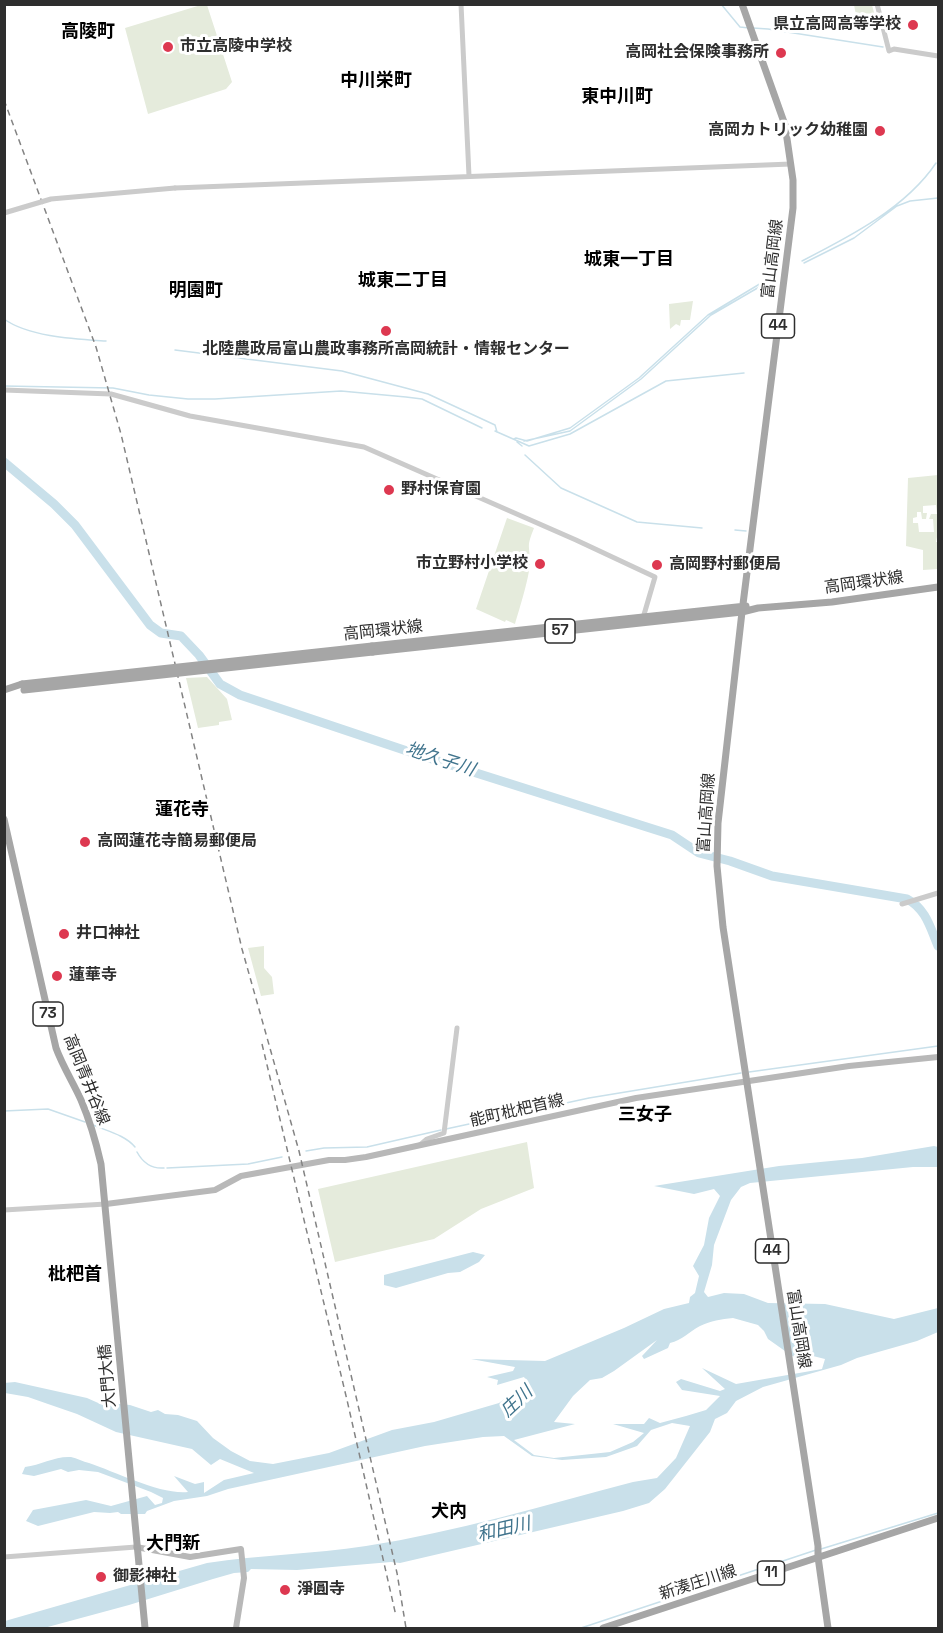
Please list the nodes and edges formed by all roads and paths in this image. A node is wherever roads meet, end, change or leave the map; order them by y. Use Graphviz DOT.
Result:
graph roads {
  1 [pos="461,4"];
  2 [pos="742,4"];
  3 [pos="877,4"];
  4 [pos="939,56"];
  5 [pos="791,164"];
  6 [pos="470,176"];
  7 [pos="4,213"];
  8 [pos="4,390"];
  9 [pos="939,586"];
  10 [pos="742,608"];
  11 [pos="643,619"];
  12 [pos="8,689"];
  13 [pos="4,819"];
  14 [pos="939,893"];
  15 [pos="902,904"];
  16 [pos="457,1028"];
  17 [pos="939,1057"];
  18 [pos="746,1075"];
  19 [pos="419,1147"];
  20 [pos="106,1208"];
  21 [pos="4,1210"];
  22 [pos="939,1518"];
  23 [pos="136,1546"];
  24 [pos="4,1557"];
  25 [pos="818,1557"];
  26 [pos="145,1629"];
  27 [pos="236,1629"];
  28 [pos="603,1629"];
  29 [pos="828,1629"];
  1 -- 6 [label="street"];
  2 -- 5 [label="main road, 富山高岡線 / 44"];
  3 -- 4 [label="street"];
  5 -- 6 [label="street"];
  5 -- 10 [label="main road, 富山高岡線 / 44"];
  6 -- 7 [label="street, bridge"];
  8 -- 11 [label="street"];
  9 -- 10 [label="main road, 高岡環状線 / 57"];
  10 -- 11 [label="main road, 高岡環状線 / 57"];
  10 -- 18 [label="main road, 富山高岡線 / 44"];
  11 -- 12 [label="main road, 高岡環状線 / 57, bridge"];
  13 -- 20 [label="main road, 高岡青井谷線 / 73"];
  14 -- 15 [label="street"];
  16 -- 19 [label="street"];
  17 -- 18 [label="main road, 能町枇杷首線"];
  18 -- 19 [label="main road, 能町枇杷首線"];
  18 -- 25 [label="main road, 富山高岡線 / 44"];
  19 -- 20 [label="main road, 能町枇杷首線"];
  20 -- 21 [label="street"];
  20 -- 23 [label="main road, 大門大橋 / 73"];
  22 -- 25 [label="main road, 新湊庄川線 / 11"];
  23 -- 24 [label="street"];
  23 -- 26 [label="main road, 73"];
  23 -- 27 [label="main road"];
  25 -- 28 [label="main road, 新湊庄川線 / 11"];
  25 -- 29 [label="main road, 富山高岡線 / 44"];
}
